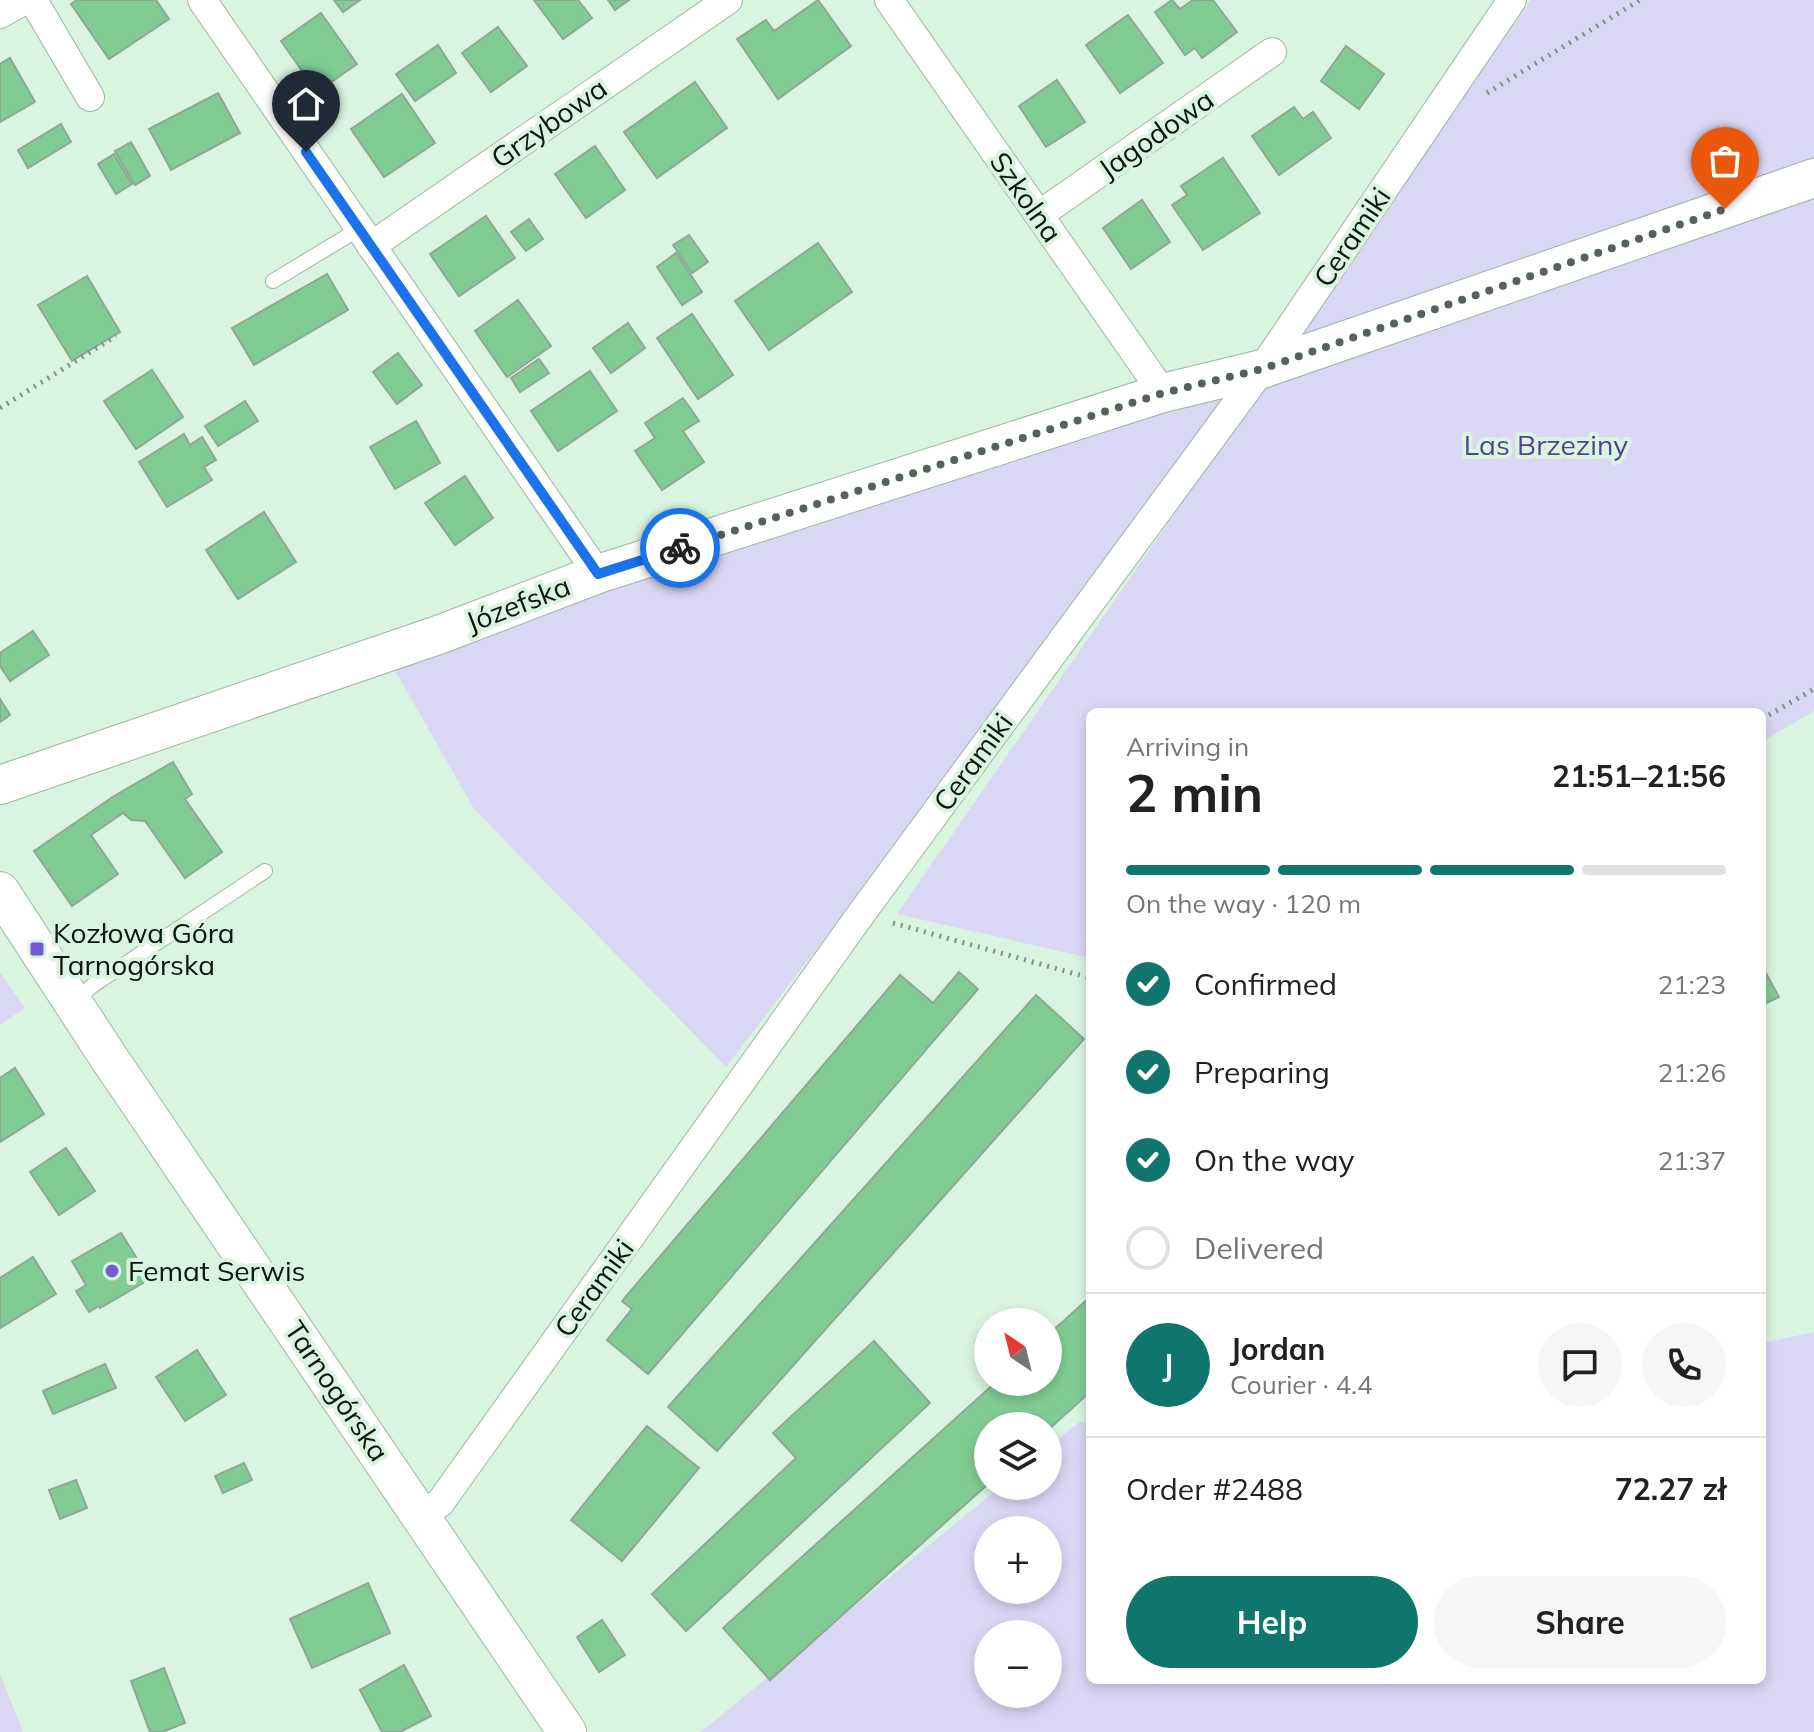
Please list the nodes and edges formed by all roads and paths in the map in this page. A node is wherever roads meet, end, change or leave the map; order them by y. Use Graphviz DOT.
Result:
graph roads {
  1 [pos="25,0"];
  2 [pos="33,0"];
  3 [pos="202,0"];
  4 [pos="728,0"];
  5 [pos="889,0"];
  6 [pos="1512,0"];
  7 [pos="1640,0"];
  8 [pos="0,14"];
  9 [pos="1272,52"];
  10 [pos="1486,94"];
  11 [pos="90,97"];
  12 [pos="1814,178"];
  13 [pos="1039,215"];
  14 [pos="365,238"];
  15 [pos="273,281"];
  16 [pos="116,336"];
  17 [pos="1262,369"];
  18 [pos="1163,393"];
  19 [pos="0,408"];
  20 [pos="598,574"];
  21 [pos="1814,689"];
  22 [pos="1766,717"];
  23 [pos="0,785"];
  24 [pos="265,871"];
  25 [pos="0,891"];
  26 [pos="861,914"];
  27 [pos="1086,977"];
  28 [pos="73,1003"];
  29 [pos="422,1514"];
  30 [pos="567,1732"];
  1 -- 8 [label="street"];
  2 -- 11 [label="street"];
  3 -- 14 [label="street"];
  4 -- 14 [label="street, Grzybowa"];
  5 -- 13 [label="street, Szkolna"];
  6 -- 17 [label="street, Ceramiki"];
  7 -- 10 [label="path"];
  9 -- 13 [label="street, Jagodowa"];
  12 -- 17 [label="street, Józefska"];
  13 -- 18 [label="street, Szkolna"];
  14 -- 15 [label="lane"];
  14 -- 20 [label="street"];
  16 -- 19 [label="path"];
  17 -- 18 [label="street, Józefska"];
  17 -- 26 [label="street, Ceramiki"];
  18 -- 20 [label="street, Józefska"];
  20 -- 23 [label="street, Józefska"];
  21 -- 22 [label="path"];
  24 -- 28 [label="lane"];
  25 -- 28 [label="street, Tarnogórska"];
  26 -- 27 [label="path"];
  26 -- 29 [label="street, Ceramiki"];
  28 -- 29 [label="street, Tarnogórska"];
  29 -- 30 [label="street, Tarnogórska"];
}
